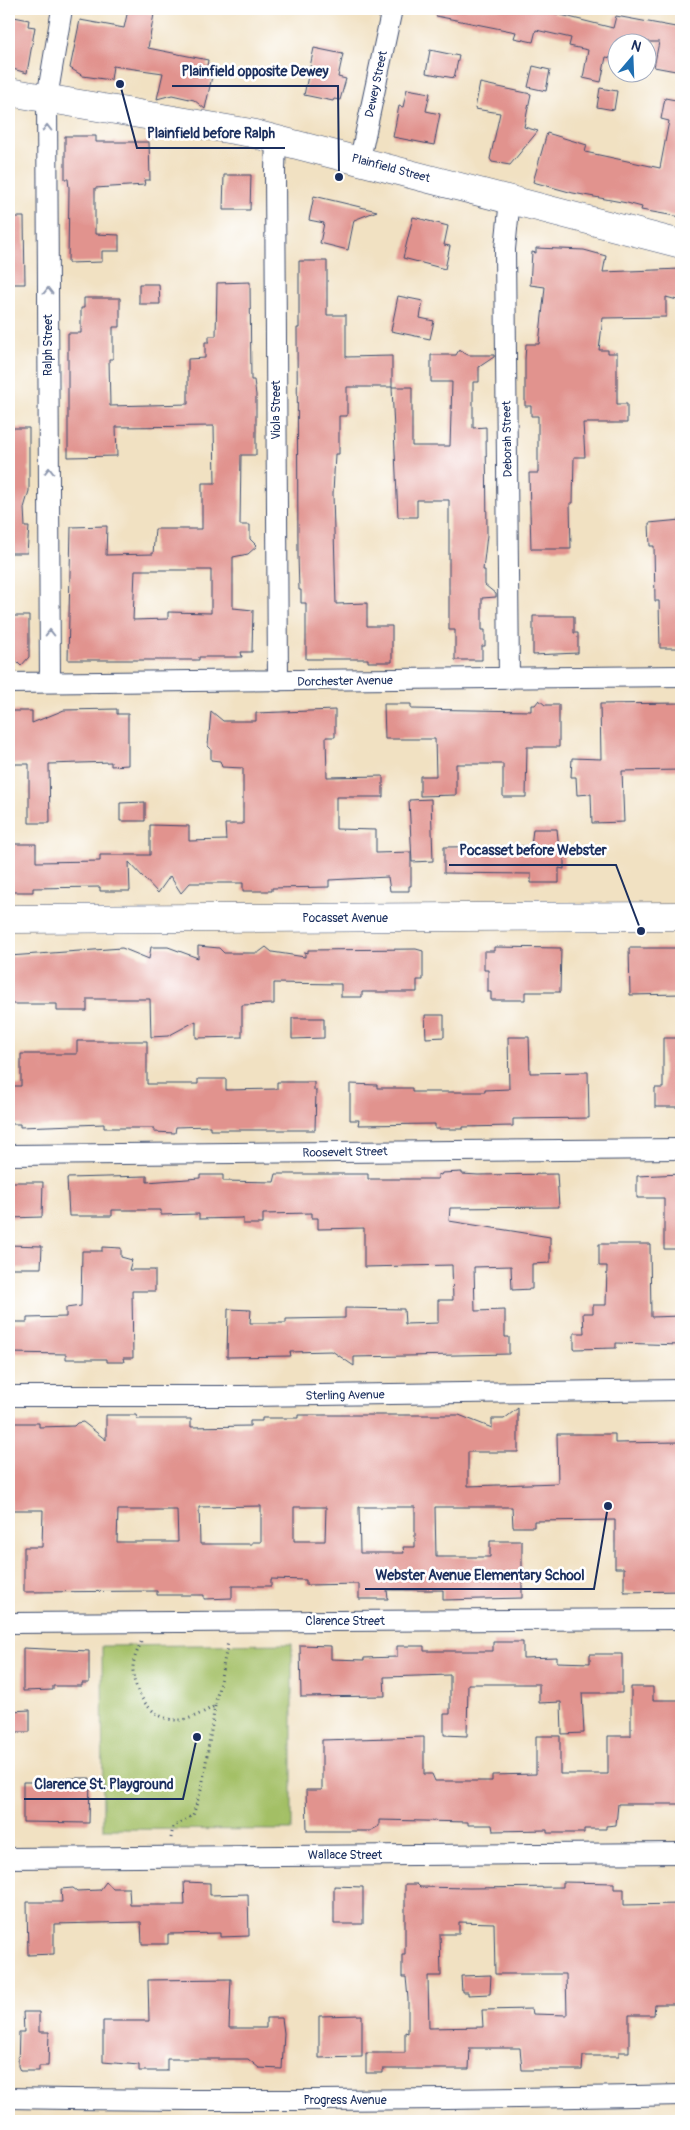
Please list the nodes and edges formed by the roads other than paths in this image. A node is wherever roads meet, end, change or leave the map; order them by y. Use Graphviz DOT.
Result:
graph roads {
  1 [pos="62,9"];
  2 [pos="392,9"];
  3 [pos="9,92"];
  4 [pos="47,98"];
  5 [pos="276,138"];
  6 [pos="360,159"];
  7 [pos="510,199"];
  8 [pos="681,244"];
  9 [pos="681,676"];
  10 [pos="510,679"];
  11 [pos="278,681"];
  12 [pos="9,682"];
  13 [pos="50,682"];
  14 [pos="681,916"];
  15 [pos="9,919"];
  16 [pos="681,1149"];
  17 [pos="9,1155"];
  18 [pos="681,1390"];
  19 [pos="9,1396"];
  20 [pos="681,1619"];
  21 [pos="9,1623"];
  22 [pos="681,1854"];
  23 [pos="9,1858"];
  24 [pos="681,2095"];
  25 [pos="9,2098"];
  1 -- 4 [label="street, Ralph Street"];
  2 -- 6 [label="street, Dewey Street"];
  3 -- 4 [label="main road, Plainfield Street"];
  4 -- 5 [label="main road, Plainfield Street"];
  13 -- 4 [label="street, Ralph Street, one-way"];
  5 -- 6 [label="main road, Plainfield Street"];
  5 -- 11 [label="street, Viola Street"];
  6 -- 7 [label="main road, Plainfield Street"];
  7 -- 8 [label="main road, Plainfield Street"];
  7 -- 10 [label="street, Deborah Street"];
  9 -- 10 [label="street, Dorchester Avenue"];
  10 -- 11 [label="street, Dorchester Avenue"];
  11 -- 13 [label="street, Dorchester Avenue"];
  12 -- 13 [label="street, Dorchester Avenue"];
  14 -- 15 [label="main road, Pocasset Avenue"];
  16 -- 17 [label="street, Roosevelt Street"];
  18 -- 19 [label="street, Sterling Avenue"];
  20 -- 21 [label="street, Clarence Street"];
  22 -- 23 [label="street, Wallace Street"];
  24 -- 25 [label="street, Progress Avenue"];
}
